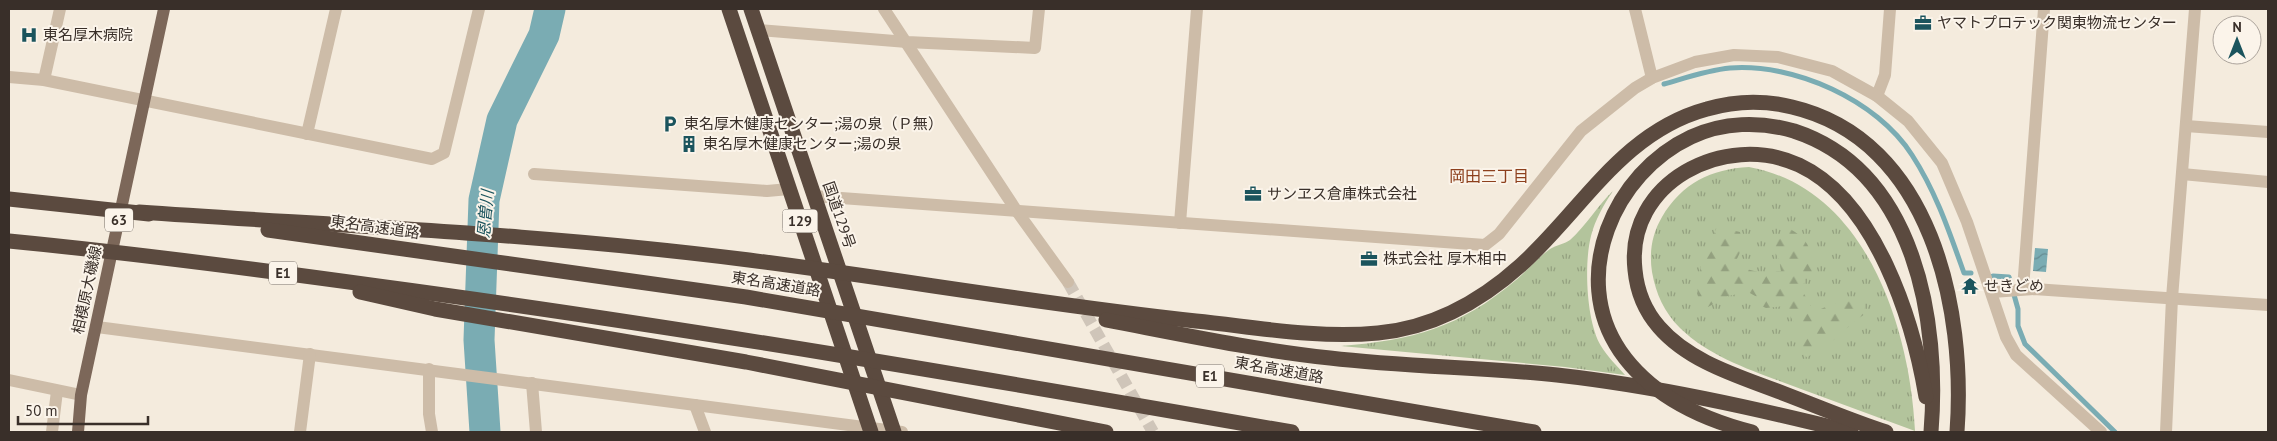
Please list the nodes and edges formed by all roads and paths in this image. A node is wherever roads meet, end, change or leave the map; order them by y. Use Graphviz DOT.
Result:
graph roads {
  1 [pos="60,9"];
  2 [pos="164,9"];
  3 [pos="336,9"];
  4 [pos="479,9"];
  5 [pos="729,9"];
  6 [pos="751,9"];
  7 [pos="884,9"];
  8 [pos="1039,9"];
  9 [pos="1197,9"];
  10 [pos="1635,9"];
  11 [pos="1890,9"];
  12 [pos="2044,9"];
  13 [pos="2195,9"];
  14 [pos="758,30"];
  15 [pos="907,42"];
  16 [pos="9,77"];
  17 [pos="1652,78"];
  18 [pos="44,80"];
  19 [pos="1877,96"];
  20 [pos="143,102"];
  21 [pos="2186,126"];
  22 [pos="2268,132"];
  23 [pos="307,134"];
  24 [pos="534,174"];
  25 [pos="2182,174"];
  26 [pos="2268,182"];
  27 [pos="789,189"];
  28 [pos="814,196"];
  29 [pos="9,200"];
  30 [pos="1016,210"];
  31 [pos="139,212"];
  32 [pos="1180,223"];
  33 [pos="9,241"];
  34 [pos="256,269"];
  35 [pos="875,279"];
  36 [pos="1068,282"];
  37 [pos="2020,289"];
  38 [pos="1998,291"];
  39 [pos="2172,298"];
  40 [pos="2268,305"];
  41 [pos="97,327"];
  42 [pos="310,354"];
  43 [pos="429,369"];
  44 [pos="9,380"];
  45 [pos="532,383"];
  46 [pos="57,391"];
  47 [pos="81,394"];
  48 [pos="695,405"];
  49 [pos="870,430"];
  50 [pos="52,432"];
  51 [pos="78,432"];
  52 [pos="300,432"];
  53 [pos="432,432"];
  54 [pos="536,432"];
  55 [pos="705,432"];
  56 [pos="896,432"];
  57 [pos="1106,432"];
  58 [pos="1292,432"];
  59 [pos="1534,432"];
  60 [pos="1752,432"];
  61 [pos="1851,432"];
  62 [pos="1886,432"];
  63 [pos="1931,432"];
  64 [pos="1957,432"];
  65 [pos="2101,432"];
  66 [pos="2166,432"];
  1 -- 18 [label="street"];
  2 -- 20 [label="main road, 相模原大磯線 / 63"];
  3 -- 23 [label="street"];
  4 -- 23 [label="street"];
  5 -- 27 [label="highway, 129"];
  6 -- 14 [label="highway, 国道129号 / 129"];
  7 -- 15 [label="street"];
  8 -- 15 [label="street"];
  9 -- 32 [label="street"];
  10 -- 17 [label="street"];
  11 -- 19 [label="street"];
  12 -- 37 [label="street"];
  13 -- 21 [label="street"];
  14 -- 15 [label="street"];
  14 -- 28 [label="highway, 国道129号 / 129"];
  15 -- 30 [label="street"];
  16 -- 18 [label="street"];
  17 -- 19 [label="street"];
  17 -- 32 [label="street"];
  18 -- 20 [label="street"];
  19 -- 38 [label="street"];
  20 -- 23 [label="street"];
  20 -- 41 [label="main road, 相模原大磯線 / 63"];
  21 -- 22 [label="street"];
  21 -- 25 [label="street"];
  24 -- 27 [label="street"];
  25 -- 26 [label="street"];
  25 -- 39 [label="street"];
  27 -- 49 [label="highway, 129"];
  28 -- 30 [label="street"];
  28 -- 56 [label="highway, 国道129号 / 129"];
  29 -- 31 [label="highway, 東名高速道路 / E1"];
  30 -- 32 [label="street"];
  30 -- 36 [label="street"];
  31 -- 35 [label="highway"];
  31 -- 59 [label="highway, 東名高速道路 / E1"];
  33 -- 34 [label="highway, E1"];
  34 -- 57 [label="highway"];
  34 -- 58 [label="highway, E1"];
  35 -- 61 [label="highway"];
  35 -- 64 [label="highway"];
  37 -- 38 [label="street"];
  37 -- 39 [label="street"];
  38 -- 65 [label="street"];
  39 -- 40 [label="street"];
  39 -- 66 [label="street"];
  41 -- 42 [label="street"];
  41 -- 47 [label="main road, 相模原大磯線 / 63"];
  42 -- 43 [label="street"];
  42 -- 52 [label="street"];
  43 -- 45 [label="street"];
  43 -- 53 [label="street"];
  44 -- 46 [label="street"];
  45 -- 48 [label="street"];
  45 -- 54 [label="street"];
  46 -- 47 [label="street"];
  46 -- 50 [label="street"];
  47 -- 51 [label="main road, 相模原大磯線 / 63"];
  48 -- 49 [label="street"];
  48 -- 55 [label="street"];
  49 -- 56 [label="street"];
  60 -- 63 [label="highway"];
  62 -- 63 [label="highway"];
}
